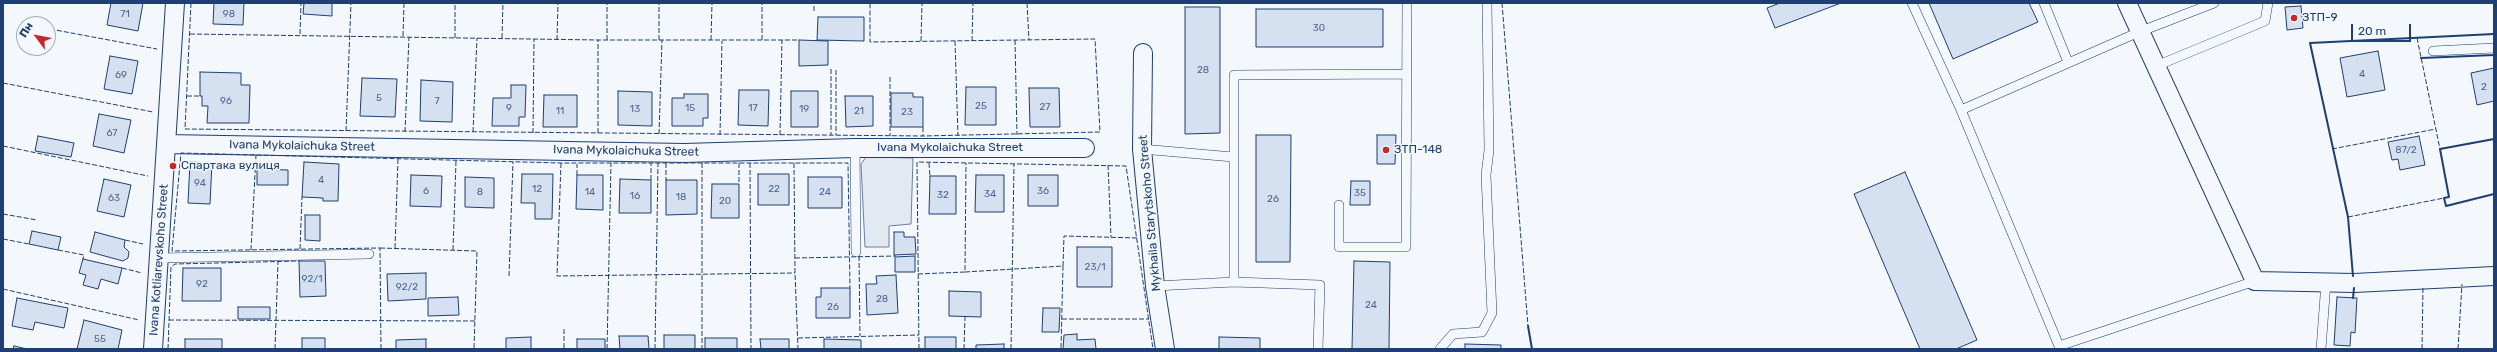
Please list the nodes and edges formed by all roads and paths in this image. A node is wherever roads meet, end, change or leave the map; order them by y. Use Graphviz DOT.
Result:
graph roads {
  1 [pos="175,3"];
  2 [pos="1407,3"];
  3 [pos="1487,3"];
  4 [pos="1912,3"];
  5 [pos="2044,3"];
  6 [pos="2127,3"];
  7 [pos="2214,3"];
  8 [pos="2268,3"];
  9 [pos="2139,32"];
  10 [pos="2494,48"];
  11 [pos="2433,51"];
  12 [pos="1143,53"];
  13 [pos="2068,62"];
  14 [pos="2156,66"];
  15 [pos="1407,74"];
  16 [pos="1961,110"];
  17 [pos="166,144"];
  18 [pos="855,148"];
  19 [pos="1085,148"];
  20 [pos="1142,149"];
  21 [pos="1234,157"];
  22 [pos="1339,205"];
  23 [pos="856,252"];
  24 [pos="369,254"];
  25 [pos="158,258"];
  26 [pos="2494,276"];
  27 [pos="2256,281"];
  28 [pos="1234,282"];
  29 [pos="2326,282"];
  30 [pos="1155,286"];
  31 [pos="153,349"];
  32 [pos="1165,349"];
  33 [pos="1318,349"];
  34 [pos="1440,349"];
  35 [pos="2321,349"];
  1 -- 17 [label="street, Ivana Kotliarevskoho Street"];
  2 -- 15 [label="lane"];
  3 -- 34 [label="lane"];
  4 -- 16 [label="lane"];
  5 -- 13 [label="lane"];
  6 -- 9 [label="street"];
  7 -- 9 [label="lane"];
  8 -- 14 [label="lane"];
  9 -- 13 [label="lane"];
  9 -- 14 [label="street"];
  10 -- 11 [label="lane"];
  12 -- 20 [label="street, Mykhaila Starytskoho Street"];
  13 -- 16 [label="lane"];
  14 -- 27 [label="street"];
  15 -- 21 [label="lane"];
  15 -- 22 [label="lane"];
  16 -- 27 [label="lane"];
  17 -- 18 [label="street, Ivana Mykolaichuka Street"];
  17 -- 25 [label="street, Ivana Kotliarevskoho Street"];
  18 -- 19 [label="street, Ivana Mykolaichuka Street"];
  18 -- 23 [label="lane"];
  20 -- 21 [label="lane"];
  20 -- 30 [label="street, Mykhaila Starytskoho Street"];
  21 -- 28 [label="lane"];
  24 -- 25 [label="lane"];
  25 -- 31 [label="street, Ivana Kotliarevskoho Street"];
  26 -- 29 [label="street"];
  27 -- 29 [label="street"];
  28 -- 30 [label="lane"];
  28 -- 33 [label="lane"];
  29 -- 35 [label="lane"];
  30 -- 32 [label="street, Mykhaila Starytskoho Street"];
}
